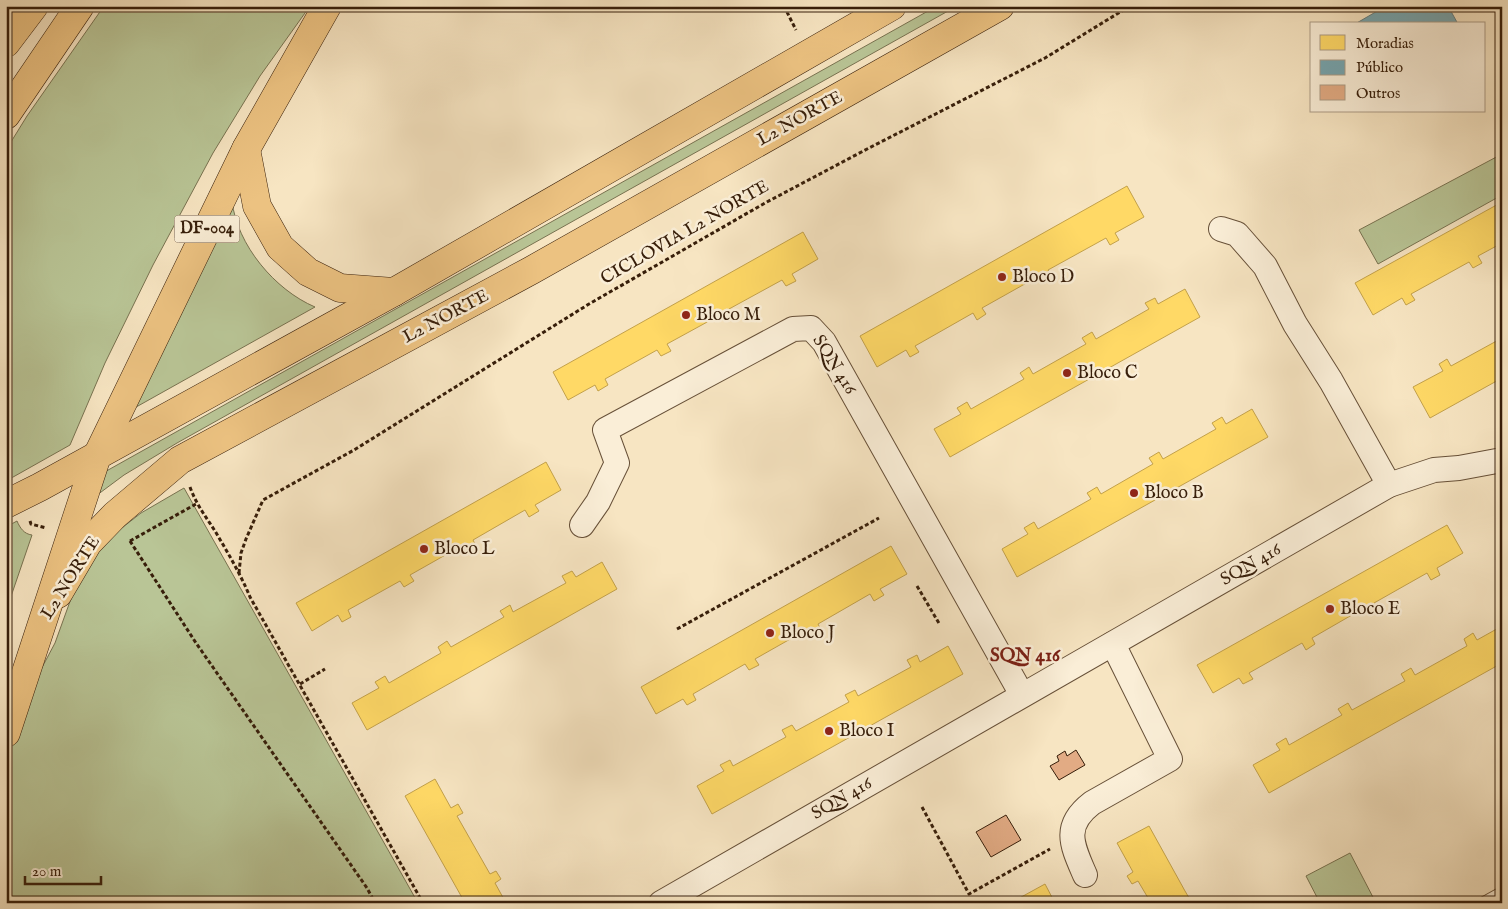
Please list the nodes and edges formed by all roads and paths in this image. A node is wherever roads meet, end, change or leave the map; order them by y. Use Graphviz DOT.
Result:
graph roads {
  1 [pos="34,6"];
  2 [pos="80,6"];
  3 [pos="327,6"];
  4 [pos="892,6"];
  5 [pos="1000,6"];
  6 [pos="1130,6"];
  7 [pos="6,43"];
  8 [pos="6,114"];
  9 [pos="246,149"];
  10 [pos="1221,229"];
  11 [pos="394,292"];
  12 [pos="97,456"];
  13 [pos="1502,460"];
  14 [pos="1460,468"];
  15 [pos="1502,474"];
  16 [pos="1389,485"];
  17 [pos="189,486"];
  18 [pos="6,504"];
  19 [pos="196,504"];
  20 [pos="879,518"];
  21 [pos="582,526"];
  22 [pos="239,573"];
  23 [pos="917,586"];
  24 [pos="43,619"];
  25 [pos="940,625"];
  26 [pos="677,630"];
  27 [pos="1113,644"];
  28 [pos="325,669"];
  29 [pos="300,684"];
  30 [pos="1022,696"];
  31 [pos="6,733"];
  32 [pos="922,807"];
  33 [pos="1053,847"];
  34 [pos="1084,875"];
  35 [pos="1502,893"];
  36 [pos="375,903"];
  37 [pos="423,903"];
  38 [pos="661,903"];
  39 [pos="1484,903"];
  1 -- 7 [label="main road"];
  2 -- 8 [label="main road"];
  3 -- 9 [label="main road, DF-004"];
  4 -- 11 [label="main road"];
  5 -- 24 [label="main road, L2 NORTE"];
  6 -- 22 [label="path, CICLOVIA L2 NORTE"];
  9 -- 11 [label="main road"];
  9 -- 12 [label="main road, DF-004"];
  10 -- 16 [label="street"];
  11 -- 12 [label="main road"];
  12 -- 18 [label="main road"];
  12 -- 24 [label="main road"];
  13 -- 14 [label="street, SQN 416"];
  14 -- 15 [label="street, SQN 416"];
  14 -- 16 [label="street, SQN 416"];
  16 -- 27 [label="street, SQN 416"];
  17 -- 19 [label="path"];
  19 -- 22 [label="path"];
  19 -- 36 [label="path"];
  20 -- 26 [label="path"];
  21 -- 30 [label="street, SQN 416"];
  22 -- 29 [label="path"];
  23 -- 25 [label="path"];
  24 -- 31 [label="main road, L2 NORTE"];
  27 -- 30 [label="street, SQN 416"];
  27 -- 34 [label="street"];
  28 -- 29 [label="path"];
  29 -- 37 [label="path"];
  30 -- 38 [label="street, SQN 416"];
  32 -- 33 [label="path"];
  35 -- 39 [label="lane"];
}
